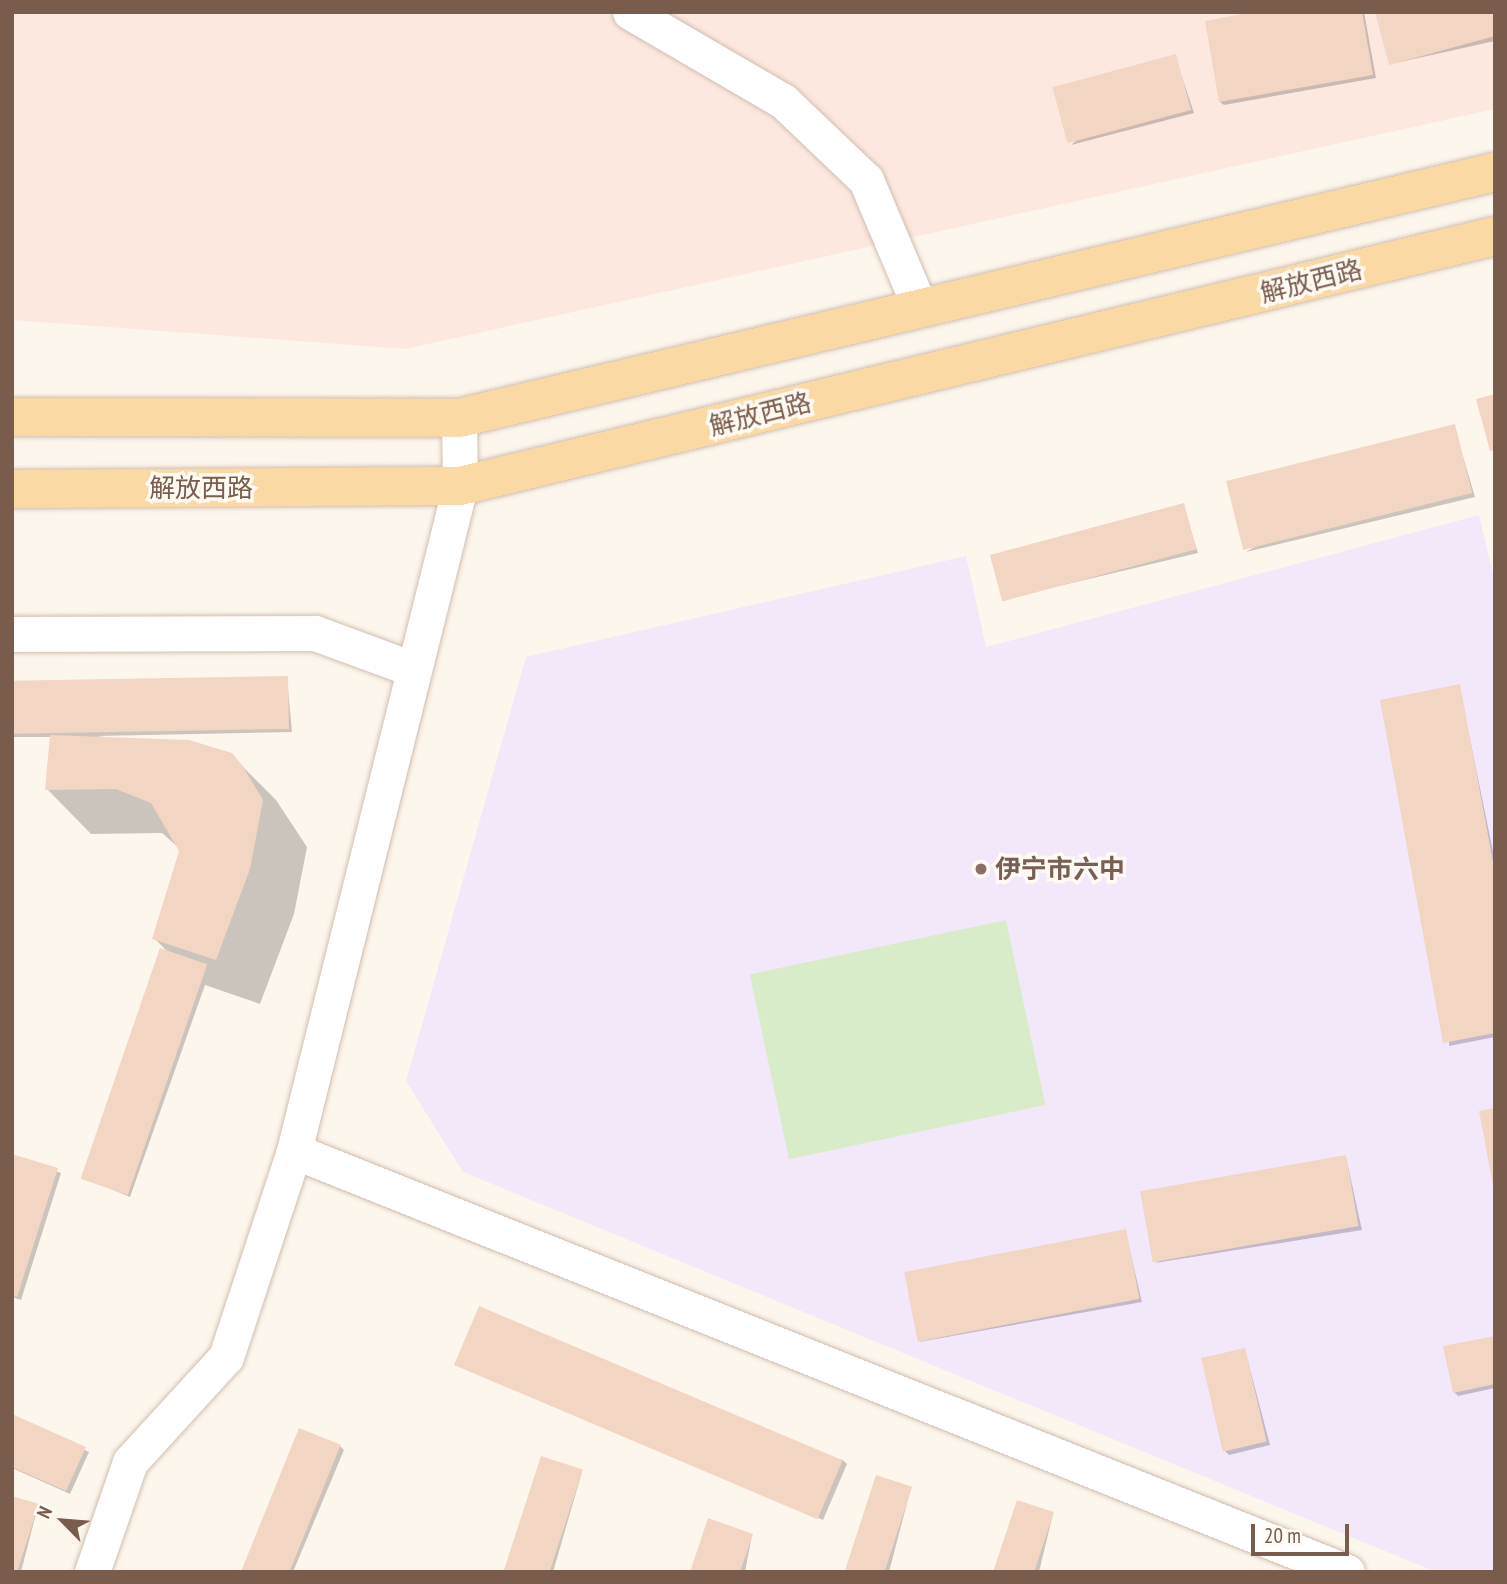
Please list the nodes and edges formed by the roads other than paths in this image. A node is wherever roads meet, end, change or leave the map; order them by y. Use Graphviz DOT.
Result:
graph roads {
  1 [pos="630,12"];
  2 [pos="1495,172"];
  3 [pos="1495,236"];
  4 [pos="920,308"];
  5 [pos="12,417"];
  6 [pos="459,418"];
  7 [pos="460,486"];
  8 [pos="12,489"];
  9 [pos="12,634"];
  10 [pos="410,668"];
  11 [pos="294,1151"];
  12 [pos="92,1572"];
  13 [pos="1347,1572"];
  1 -- 4 [label="street"];
  2 -- 4 [label="main road"];
  3 -- 7 [label="main road, 解放西路"];
  4 -- 6 [label="main road"];
  5 -- 6 [label="main road"];
  6 -- 7 [label="street"];
  7 -- 8 [label="main road, 解放西路"];
  7 -- 10 [label="street"];
  9 -- 10 [label="street"];
  10 -- 11 [label="street"];
  11 -- 12 [label="street"];
  11 -- 13 [label="street"];
}
